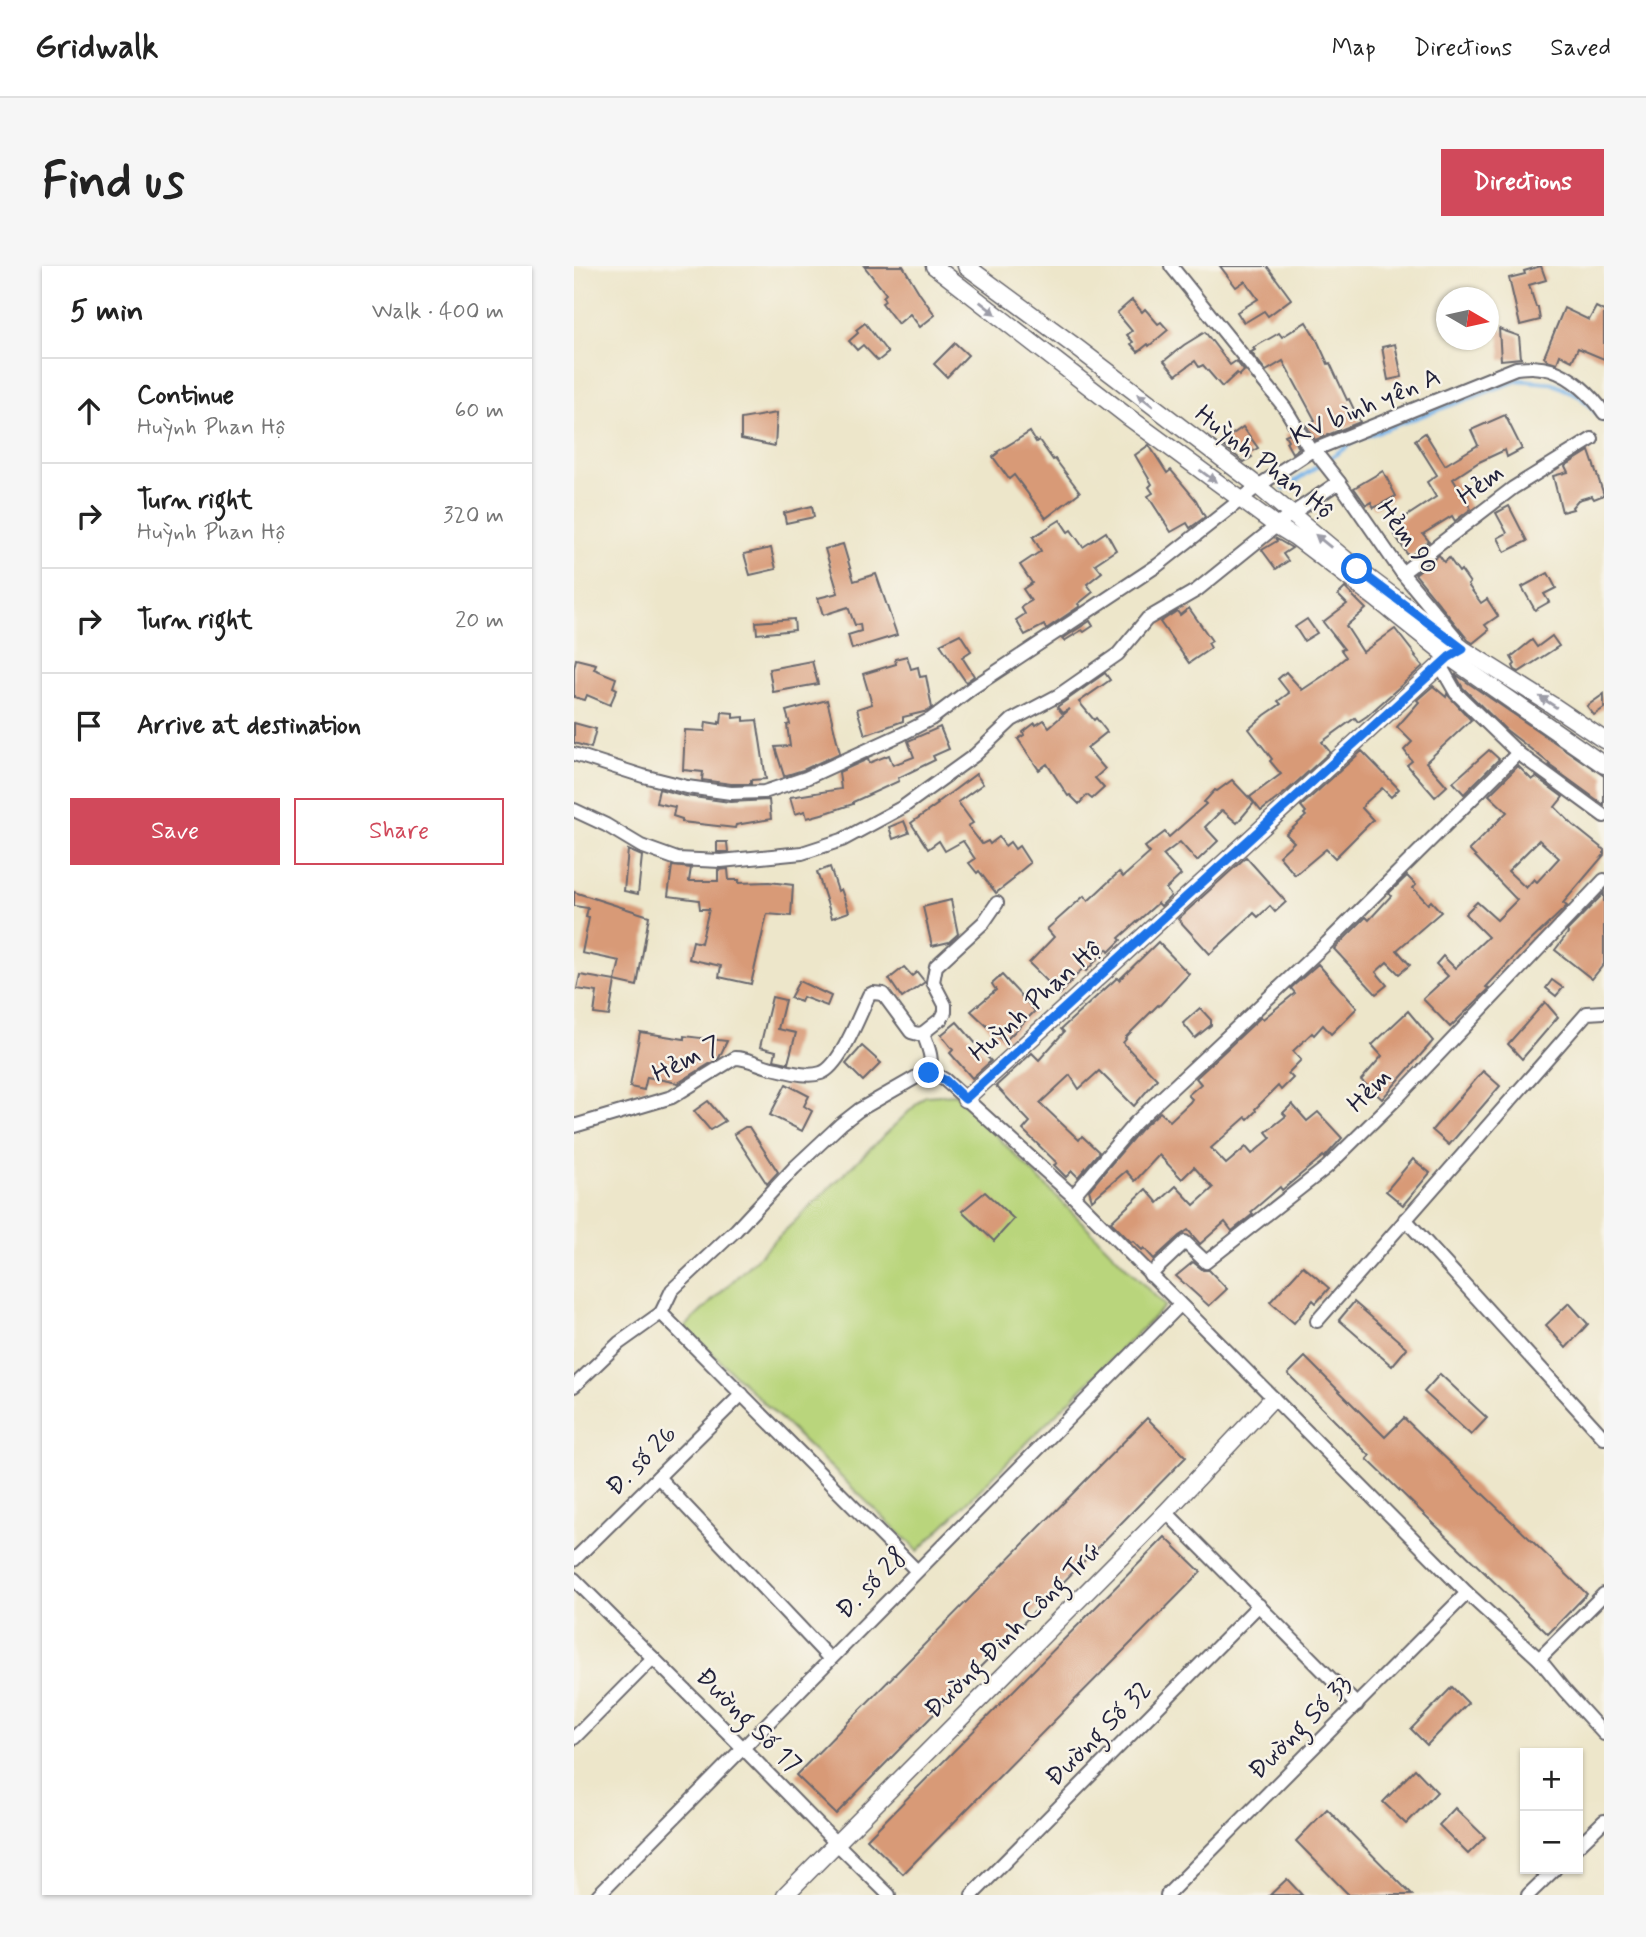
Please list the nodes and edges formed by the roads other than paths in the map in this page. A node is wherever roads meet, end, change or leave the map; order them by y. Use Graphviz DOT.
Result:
graph roads {
  1 [pos="934,266"];
  2 [pos="966,266"];
  3 [pos="1171,266"];
  4 [pos="1604,413"];
  5 [pos="1592,439"];
  6 [pos="1314,452"];
  7 [pos="1337,479"];
  8 [pos="1258,486"];
  9 [pos="1241,500"];
  10 [pos="1290,515"];
  11 [pos="1277,526"];
  12 [pos="1402,573"];
  13 [pos="1451,657"];
  14 [pos="1604,740"];
  15 [pos="1518,753"];
  16 [pos="574,754"];
  17 [pos="1604,765"];
  18 [pos="574,810"];
  19 [pos="1604,816"];
  20 [pos="1604,880"];
  21 [pos="997,903"];
  22 [pos="1604,1012"];
  23 [pos="923,1033"];
  24 [pos="929,1073"];
  25 [pos="965,1099"];
  26 [pos="574,1126"];
  27 [pos="1073,1196"];
  28 [pos="1405,1219"];
  29 [pos="1150,1275"];
  30 [pos="1180,1305"];
  31 [pos="661,1314"];
  32 [pos="1317,1321"];
  33 [pos="574,1387"];
  34 [pos="741,1394"];
  35 [pos="1272,1399"];
  36 [pos="1604,1438"];
  37 [pos="658,1477"];
  38 [pos="1166,1512"];
  39 [pos="574,1560"];
  40 [pos="917,1570"];
  41 [pos="574,1579"];
  42 [pos="1467,1593"];
  43 [pos="1604,1594"];
  44 [pos="1259,1605"];
  45 [pos="653,1658"];
  46 [pos="830,1659"];
  47 [pos="1539,1659"];
  48 [pos="1357,1705"];
  49 [pos="1604,1734"];
  50 [pos="574,1738"];
  51 [pos="743,1747"];
  52 [pos="1604,1821"];
  53 [pos="1583,1841"];
  54 [pos="836,1843"];
  55 [pos="1550,1874"];
  56 [pos="598,1895"];
  57 [pos="785,1895"];
  58 [pos="889,1895"];
  59 [pos="972,1895"];
  60 [pos="1167,1895"];
  61 [pos="1528,1895"];
  1 -- 9 [label="street, Huỳnh Phan Hộ, one-way"];
  8 -- 2 [label="street, Huỳnh Phan Hộ, one-way"];
  3 -- 6 [label="street, Hẻm 90"];
  4 -- 6 [label="street, KV bình yên A"];
  5 -- 12 [label="street, Hẻm"];
  6 -- 7 [label="street, Hẻm 90"];
  6 -- 8 [label="street, KV bình yên A"];
  7 -- 10 [label="street"];
  7 -- 12 [label="street, Hẻm 90"];
  8 -- 9 [label="street, KV bình yên A"];
  8 -- 10 [label="street, Huỳnh Phan Hộ"];
  9 -- 11 [label="street, Huỳnh Phan Hộ"];
  9 -- 16 [label="street, KV bình yên A"];
  10 -- 11 [label="street"];
  13 -- 10 [label="street, Huỳnh Phan Hộ, one-way"];
  11 -- 13 [label="street, Huỳnh Phan Hộ"];
  11 -- 18 [label="street"];
  12 -- 13 [label="street, Hẻm 90"];
  14 -- 13 [label="street, Huỳnh Phan Hộ, one-way"];
  13 -- 15 [label="street, Hẻm 90"];
  13 -- 17 [label="street, Huỳnh Phan Hộ"];
  13 -- 25 [label="street, Huỳnh Phan Hộ"];
  15 -- 19 [label="street, Hẻm 90"];
  15 -- 27 [label="street"];
  20 -- 29 [label="street, Hẻm"];
  21 -- 23 [label="street"];
  22 -- 28 [label="street"];
  23 -- 24 [label="street"];
  23 -- 26 [label="street, Hẻm 7"];
  24 -- 25 [label="street"];
  24 -- 31 [label="street"];
  25 -- 27 [label="street"];
  27 -- 29 [label="street"];
  28 -- 32 [label="street"];
  28 -- 36 [label="street"];
  29 -- 30 [label="street"];
  30 -- 35 [label="street"];
  30 -- 40 [label="street, Đ. số 28"];
  31 -- 33 [label="street"];
  31 -- 34 [label="street"];
  34 -- 37 [label="street, Đ. số 26"];
  34 -- 40 [label="street"];
  35 -- 38 [label="street, Đường Đinh Công Trứ"];
  35 -- 42 [label="street"];
  37 -- 39 [label="street, Đ. số 26"];
  37 -- 46 [label="street"];
  38 -- 44 [label="street"];
  38 -- 54 [label="street, Đường Đinh Công Trứ"];
  40 -- 46 [label="street, Đ. số 28"];
  41 -- 45 [label="street, Đường Số 17"];
  42 -- 47 [label="street"];
  42 -- 48 [label="street, Đường Số 33"];
  43 -- 47 [label="street"];
  44 -- 48 [label="street"];
  44 -- 59 [label="street, Đường Số 32"];
  45 -- 50 [label="street"];
  45 -- 51 [label="street, Đường Số 17"];
  46 -- 51 [label="street, Đ. số 28"];
  47 -- 49 [label="street"];
  48 -- 60 [label="street, Đường Số 33"];
  51 -- 54 [label="street, Đường Số 17"];
  51 -- 56 [label="street, Đ. số 28"];
  52 -- 53 [label="street"];
  54 -- 57 [label="street, Đường Đinh Công Trứ"];
  54 -- 58 [label="street, Đường Số 17"];
  55 -- 61 [label="street"];
}
